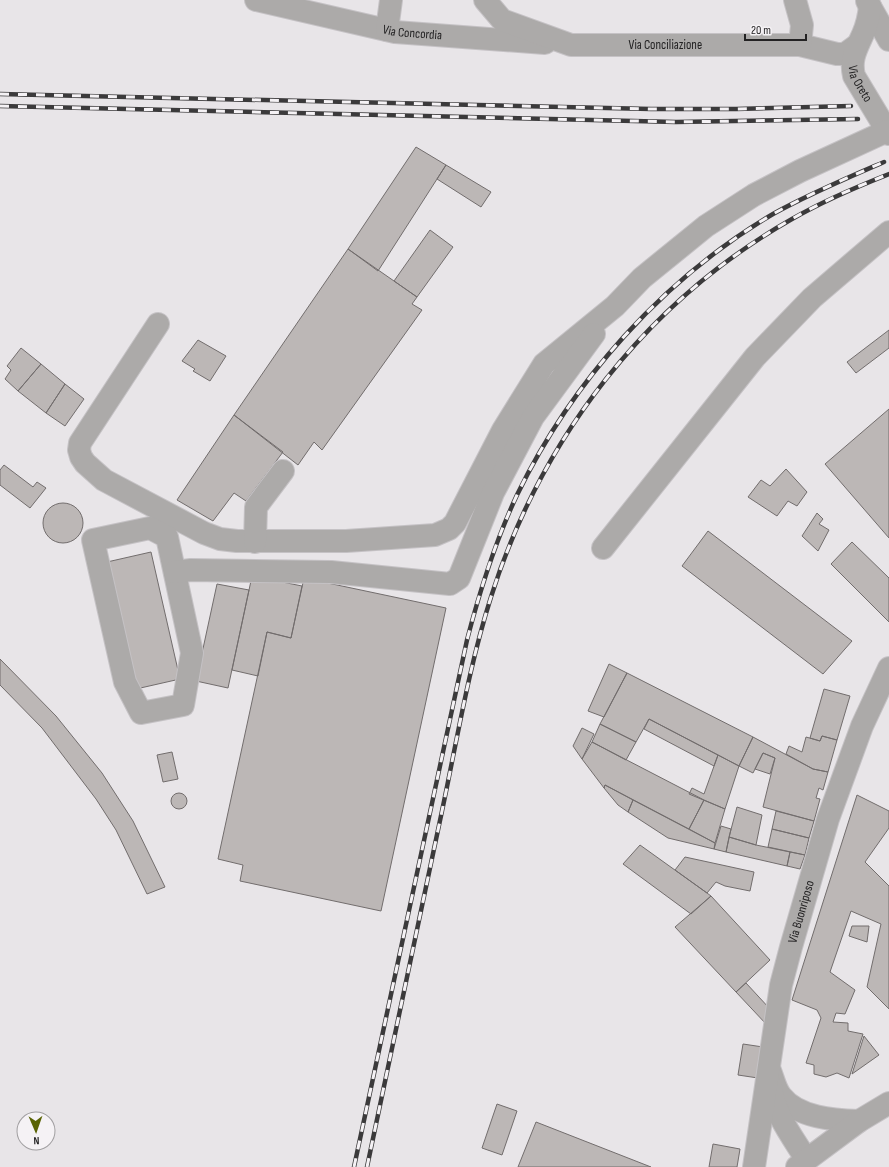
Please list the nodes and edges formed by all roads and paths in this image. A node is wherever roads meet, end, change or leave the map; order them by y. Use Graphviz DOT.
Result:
graph roads {
  1 [pos="256,0"];
  2 [pos="391,0"];
  3 [pos="485,0"];
  4 [pos="795,0"];
  5 [pos="868,3"];
  6 [pos="386,30"];
  7 [pos="889,40"];
  8 [pos="571,45"];
  9 [pos="800,45"];
  10 [pos="856,46"];
  11 [pos="888,133"];
  12 [pos="889,232"];
  13 [pos="615,306"];
  14 [pos="158,324"];
  15 [pos="283,471"];
  16 [pos="255,542"];
  17 [pos="603,548"];
  18 [pos="175,572"];
  19 [pos="889,668"];
  20 [pos="769,1067"];
  21 [pos="889,1103"];
  22 [pos="859,1121"];
  23 [pos="802,1163"];
  24 [pos="754,1167"];
  1 -- 6 [label="street, Via Concordia"];
  2 -- 6 [label="street"];
  3 -- 8 [label="street, Via Conciliazione"];
  4 -- 9 [label="street"];
  5 -- 7 [label="street, Via Oreto"];
  5 -- 10 [label="street, Via Oreto"];
  6 -- 8 [label="street, Via Concordia"];
  8 -- 9 [label="street, Via Conciliazione"];
  9 -- 10 [label="street, Via Conciliazione"];
  10 -- 11 [label="street, Via Oreto"];
  11 -- 13 [label="street"];
  12 -- 17 [label="street"];
  13 -- 16 [label="street"];
  13 -- 18 [label="street"];
  14 -- 16 [label="street"];
  15 -- 16 [label="street"];
  18 -- 18 [label="street"];
  19 -- 20 [label="street, Via Buonriposo"];
  20 -- 22 [label="street"];
  20 -- 23 [label="street"];
  20 -- 24 [label="street, Via Buonriposo"];
  21 -- 22 [label="street"];
  22 -- 23 [label="street"];
}
